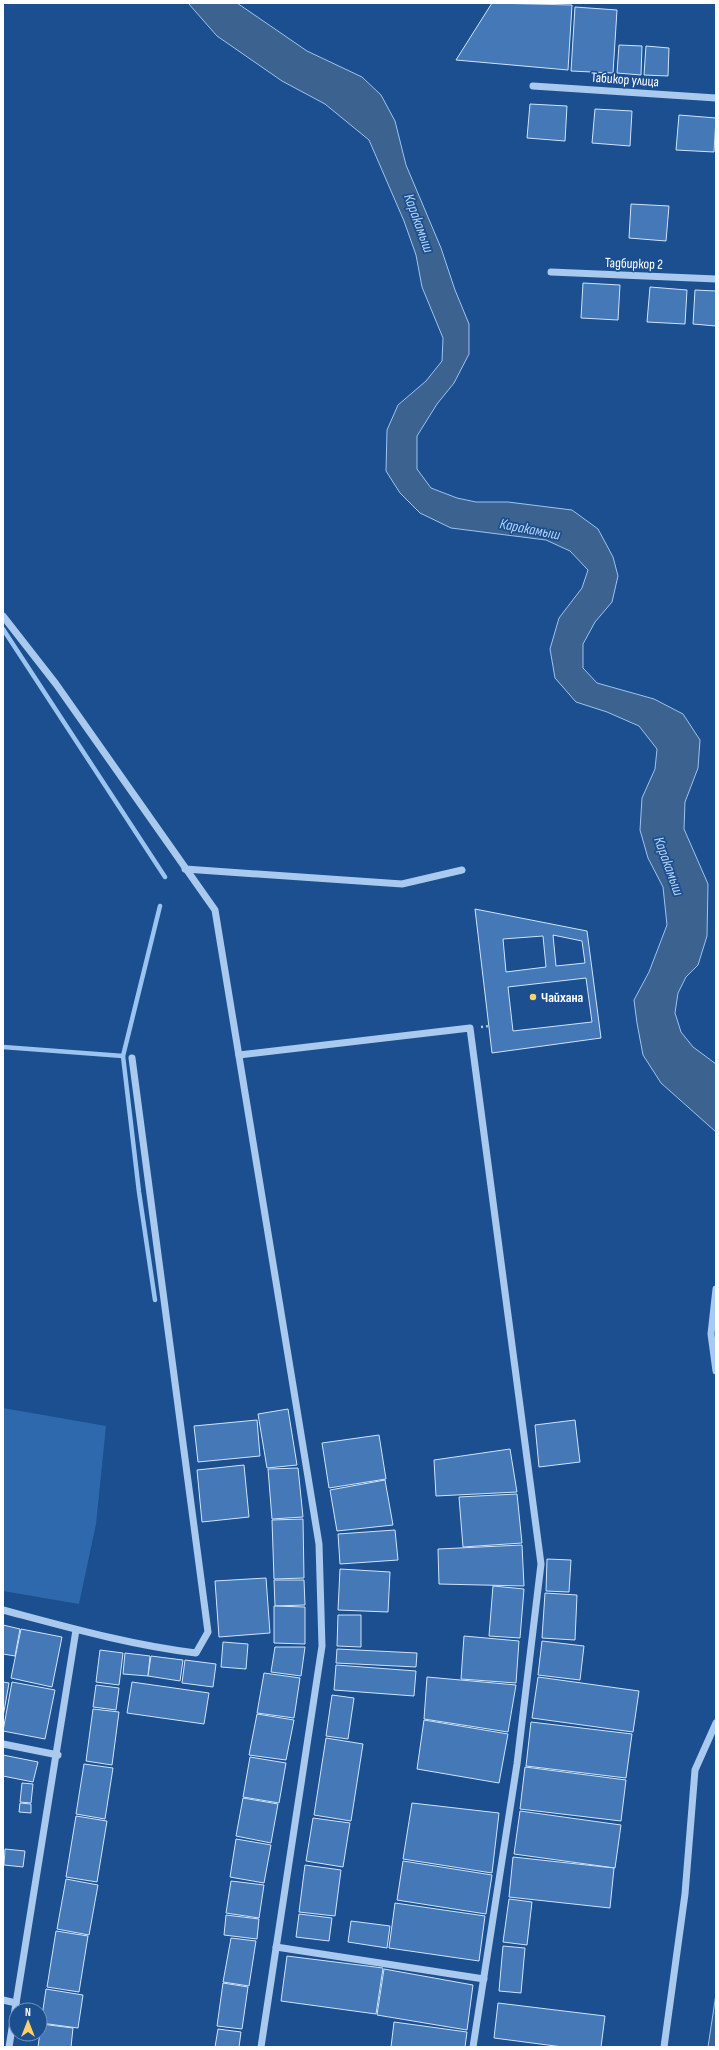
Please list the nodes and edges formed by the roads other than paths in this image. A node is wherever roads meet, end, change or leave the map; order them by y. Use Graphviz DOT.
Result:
graph roads {
  1 [pos="533,86"];
  2 [pos="716,98"];
  3 [pos="551,272"];
  4 [pos="716,279"];
  5 [pos="3,616"];
  6 [pos="185,869"];
  7 [pos="462,870"];
  8 [pos="239,1055"];
  9 [pos="132,1058"];
  10 [pos="716,1289"];
  11 [pos="716,1371"];
  12 [pos="3,1610"];
  13 [pos="76,1630"];
  14 [pos="716,1723"];
  15 [pos="3,1744"];
  16 [pos="58,1755"];
  17 [pos="276,1947"];
  18 [pos="484,1979"];
  19 [pos="3,2000"];
  20 [pos="16,2002"];
  21 [pos="261,2047"];
  22 [pos="473,2047"];
  23 [pos="664,2047"];
  1 -- 2 [label="street, Табикор улица"];
  3 -- 4 [label="street, Тадбиркор 2"];
  5 -- 6 [label="street"];
  6 -- 7 [label="street"];
  6 -- 8 [label="street"];
  8 -- 17 [label="street"];
  8 -- 18 [label="street"];
  9 -- 13 [label="street"];
  10 -- 11 [label="street"];
  12 -- 13 [label="street"];
  13 -- 16 [label="street"];
  14 -- 23 [label="street"];
  15 -- 16 [label="street"];
  16 -- 20 [label="street"];
  17 -- 18 [label="street"];
  17 -- 21 [label="street"];
  18 -- 22 [label="street"];
  19 -- 20 [label="street"];
}
